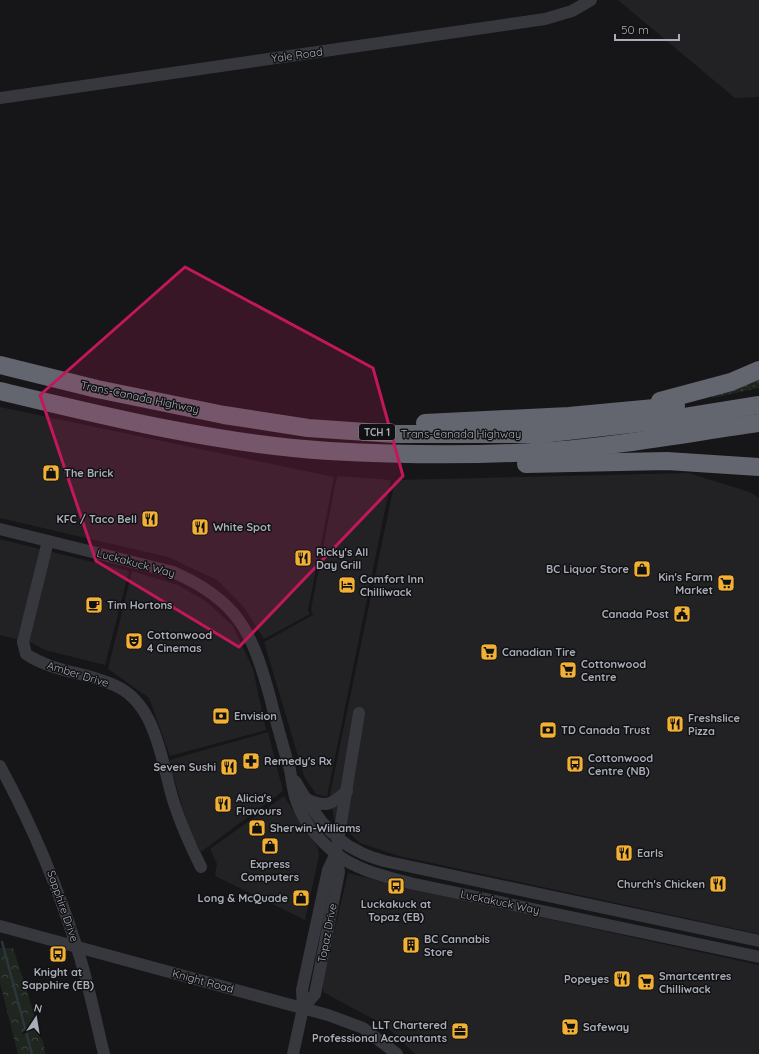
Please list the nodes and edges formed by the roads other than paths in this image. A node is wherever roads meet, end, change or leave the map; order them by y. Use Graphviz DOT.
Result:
graph roads {
  1 [pos="591,0"];
  2 [pos="0,98"];
  3 [pos="0,365"];
  4 [pos="759,370"];
  5 [pos="0,391"];
  6 [pos="759,392"];
  7 [pos="759,405"];
  8 [pos="624,411"];
  9 [pos="264,422"];
  10 [pos="759,423"];
  11 [pos="221,438"];
  12 [pos="757,466"];
  13 [pos="0,529"];
  14 [pos="48,541"];
  15 [pos="359,713"];
  16 [pos="0,766"];
  17 [pos="291,775"];
  18 [pos="347,791"];
  19 [pos="306,799"];
  20 [pos="338,838"];
  21 [pos="336,853"];
  22 [pos="201,867"];
  23 [pos="0,926"];
  24 [pos="759,942"];
  25 [pos="77,946"];
  26 [pos="759,957"];
  27 [pos="303,1008"];
  28 [pos="104,1054"];
  29 [pos="293,1054"];
  30 [pos="397,1054"];
  1 -- 2 [label="street, Yale Road"];
  3 -- 9 [label="highway, Trans-Canada Highway / TCH 1"];
  4 -- 8 [label="highway"];
  5 -- 11 [label="highway, Trans-Canada Highway / TCH 1"];
  6 -- 8 [label="highway"];
  7 -- 9 [label="highway, Trans-Canada Highway / TCH 1"];
  8 -- 9 [label="highway"];
  10 -- 11 [label="highway, Trans-Canada Highway / TCH 1"];
  11 -- 12 [label="highway"];
  13 -- 14 [label="street, Luckakuck Way"];
  14 -- 17 [label="street, Luckakuck Way"];
  14 -- 22 [label="street, Amber Drive"];
  15 -- 18 [label="street, Topaz Drive"];
  16 -- 25 [label="street, Sapphire Drive"];
  17 -- 19 [label="street, Luckakuck Way"];
  17 -- 21 [label="street, Luckakuck Way"];
  18 -- 19 [label="street"];
  18 -- 20 [label="street, Topaz Drive"];
  19 -- 20 [label="street, Luckakuck Way"];
  20 -- 21 [label="street, Topaz Drive"];
  20 -- 24 [label="street, Luckakuck Way"];
  21 -- 26 [label="street, Luckakuck Way"];
  21 -- 27 [label="street, Topaz Drive"];
  23 -- 25 [label="street, Knight Road"];
  25 -- 27 [label="street, Knight Road"];
  25 -- 28 [label="street, Sapphire Drive"];
  27 -- 29 [label="street, Topaz Drive"];
  27 -- 30 [label="street, Knight Road"];
}
